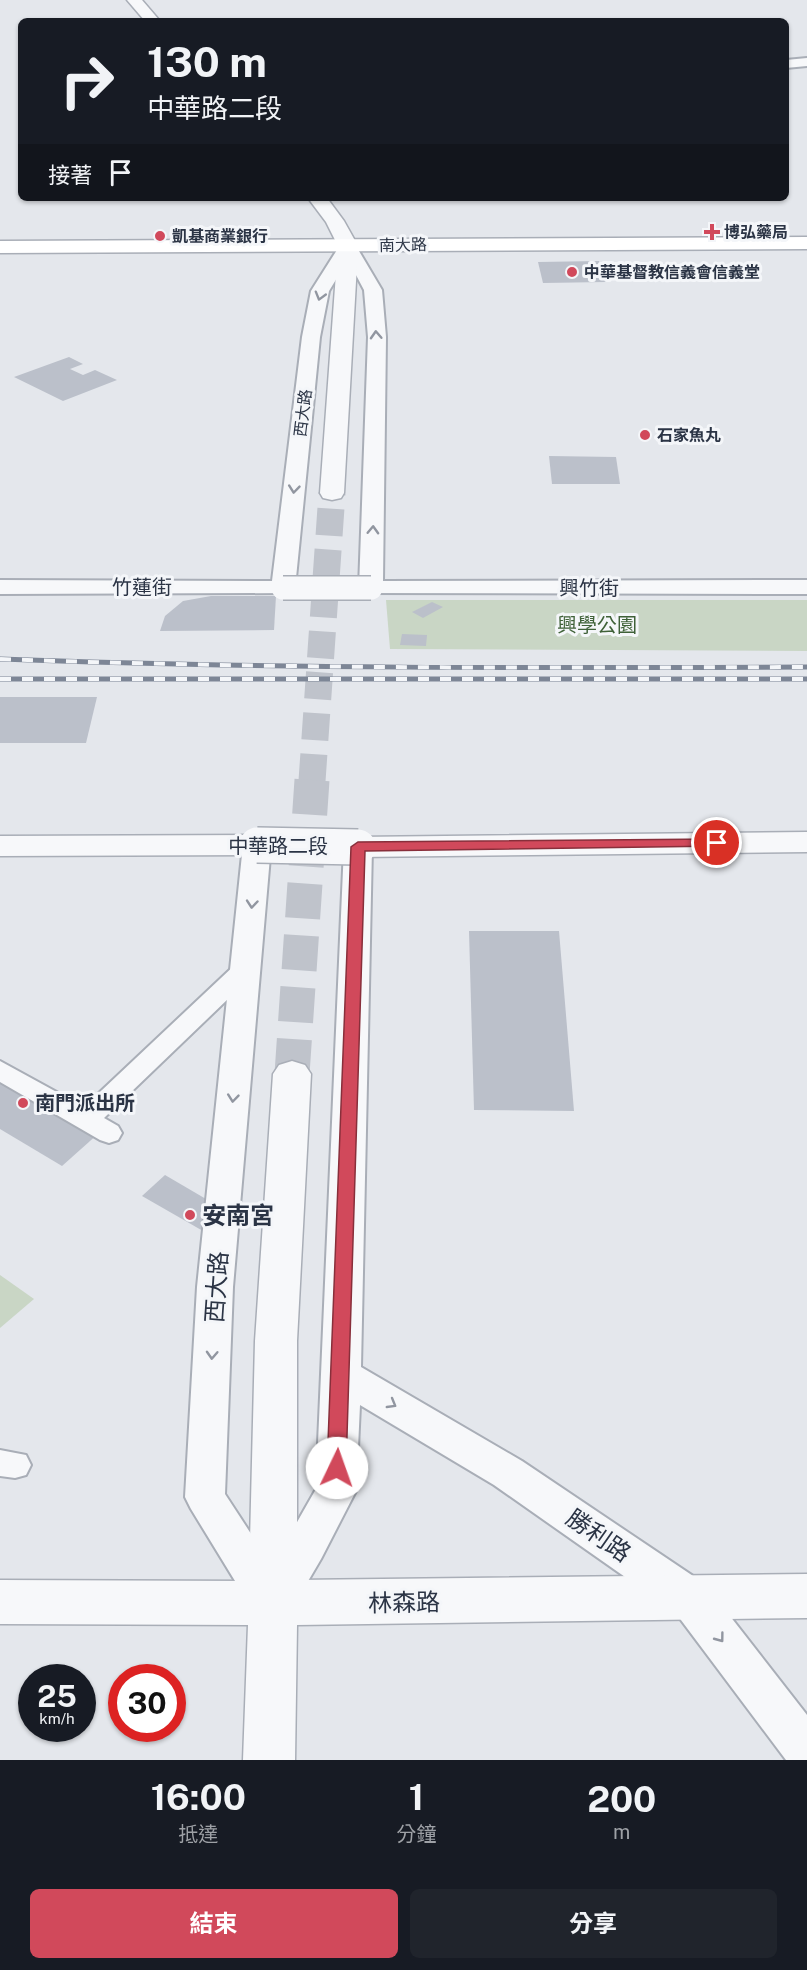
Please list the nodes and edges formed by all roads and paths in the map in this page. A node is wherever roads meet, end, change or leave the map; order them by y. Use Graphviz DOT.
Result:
graph roads {
  1 [pos="134,0"];
  2 [pos="150,18"];
  3 [pos="807,62"];
  4 [pos="789,64"];
  5 [pos="319,201"];
  6 [pos="807,243"];
  7 [pos="348,246"];
  8 [pos="0,247"];
  9 [pos="332,493"];
  10 [pos="0,586"];
  11 [pos="807,587"];
  12 [pos="283,588"];
  13 [pos="371,588"];
  14 [pos="807,842"];
  15 [pos="257,845"];
  16 [pos="0,846"];
  17 [pos="358,847"];
  18 [pos="246,968"];
  19 [pos="0,1070"];
  20 [pos="291,1074"];
  21 [pos="86,1120"];
  22 [pos="109,1133"];
  23 [pos="342,1375"];
  24 [pos="807,1596"];
  25 [pos="690,1598"];
  26 [pos="0,1602"];
  27 [pos="272,1603"];
  28 [pos="807,1751"];
  29 [pos="269,1760"];
  1 -- 2 [label="street"];
  3 -- 4 [label="street"];
  5 -- 7 [label="street"];
  6 -- 7 [label="main road, 南大路"];
  7 -- 8 [label="main road, 南大路"];
  7 -- 9 [label="street, 西大路"];
  7 -- 12 [label="street, 西大路, one-way"];
  13 -- 7 [label="street, one-way"];
  10 -- 12 [label="street, 竹蓮街"];
  11 -- 13 [label="street, 興竹街"];
  12 -- 13 [label="street, 竹蓮街, bridge"];
  14 -- 17 [label="street, 中華路二段"];
  15 -- 16 [label="street, 中華路二段"];
  15 -- 17 [label="street, 中華路二段, bridge"];
  15 -- 18 [label="street, 西大路, one-way"];
  17 -- 23 [label="street"];
  18 -- 21 [label="street"];
  18 -- 27 [label="street, 西大路, one-way"];
  19 -- 21 [label="street"];
  20 -- 27 [label="street"];
  21 -- 22 [label="street"];
  23 -- 25 [label="street, 勝利路, one-way"];
  23 -- 27 [label="street"];
  24 -- 25 [label="street, 林森路"];
  25 -- 27 [label="street, 林森路"];
  25 -- 28 [label="street, 勝利路, one-way"];
  26 -- 27 [label="street, 林森路"];
  27 -- 29 [label="street"];
}
